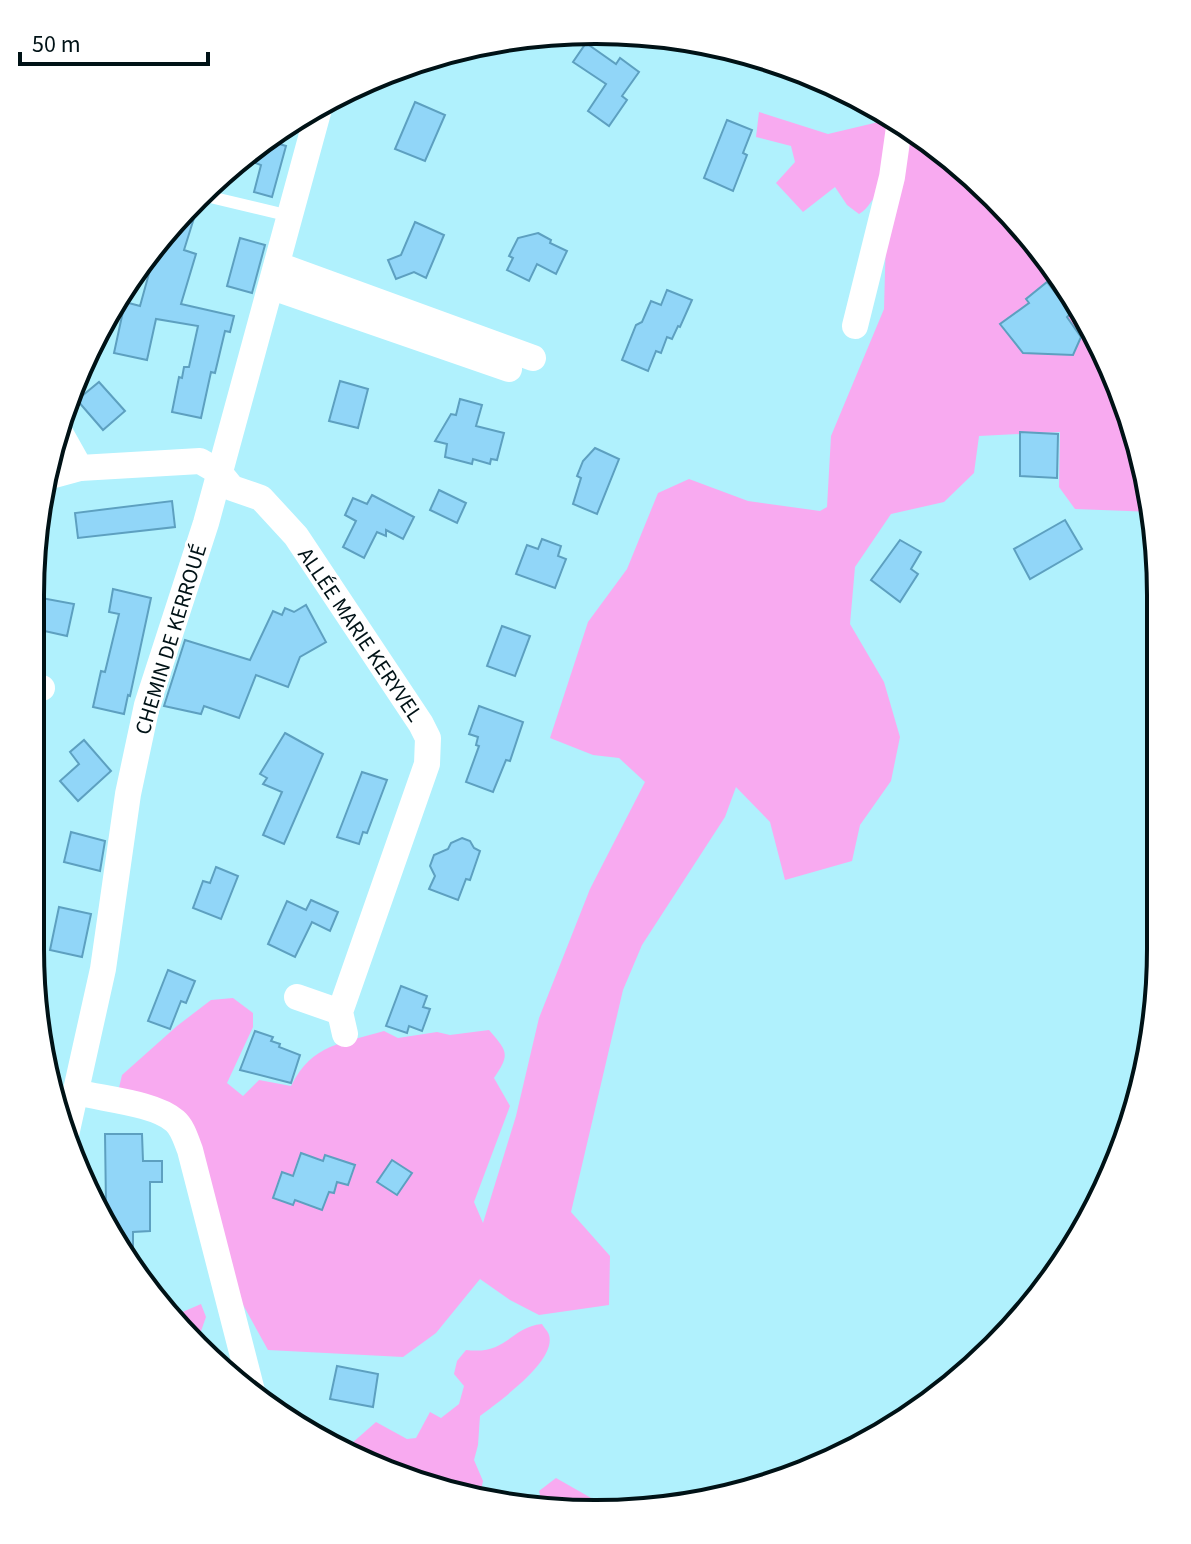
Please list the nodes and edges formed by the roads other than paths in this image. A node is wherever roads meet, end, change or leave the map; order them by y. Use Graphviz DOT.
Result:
graph roads {
  1 [pos="316,121"];
  2 [pos="898,135"];
  3 [pos="214,198"];
  4 [pos="290,216"];
  5 [pos="275,276"];
  6 [pos="855,326"];
  7 [pos="533,358"];
  8 [pos="509,369"];
  9 [pos="66,443"];
  10 [pos="80,468"];
  11 [pos="219,472"];
  12 [pos="58,474"];
  13 [pos="297,997"];
  14 [pos="76,1092"];
  15 [pos="70,1117"];
  16 [pos="248,1376"];
  1 -- 4 [label="street, CHEMIN DE KERROUÉ"];
  2 -- 6 [label="street"];
  3 -- 4 [label="lane"];
  4 -- 5 [label="street, CHEMIN DE KERROUÉ"];
  5 -- 7 [label="street"];
  5 -- 8 [label="street"];
  5 -- 11 [label="street, CHEMIN DE KERROUÉ"];
  9 -- 10 [label="street"];
  10 -- 11 [label="street, ALLÉE MARIE KERYVEL"];
  10 -- 12 [label="street, ALLÉE MARIE KERYVEL"];
  11 -- 13 [label="street, ALLÉE MARIE KERYVEL"];
  11 -- 14 [label="street, CHEMIN DE KERROUÉ"];
  14 -- 15 [label="street, CHEMIN DE KERROUÉ"];
  14 -- 16 [label="street"];
}
